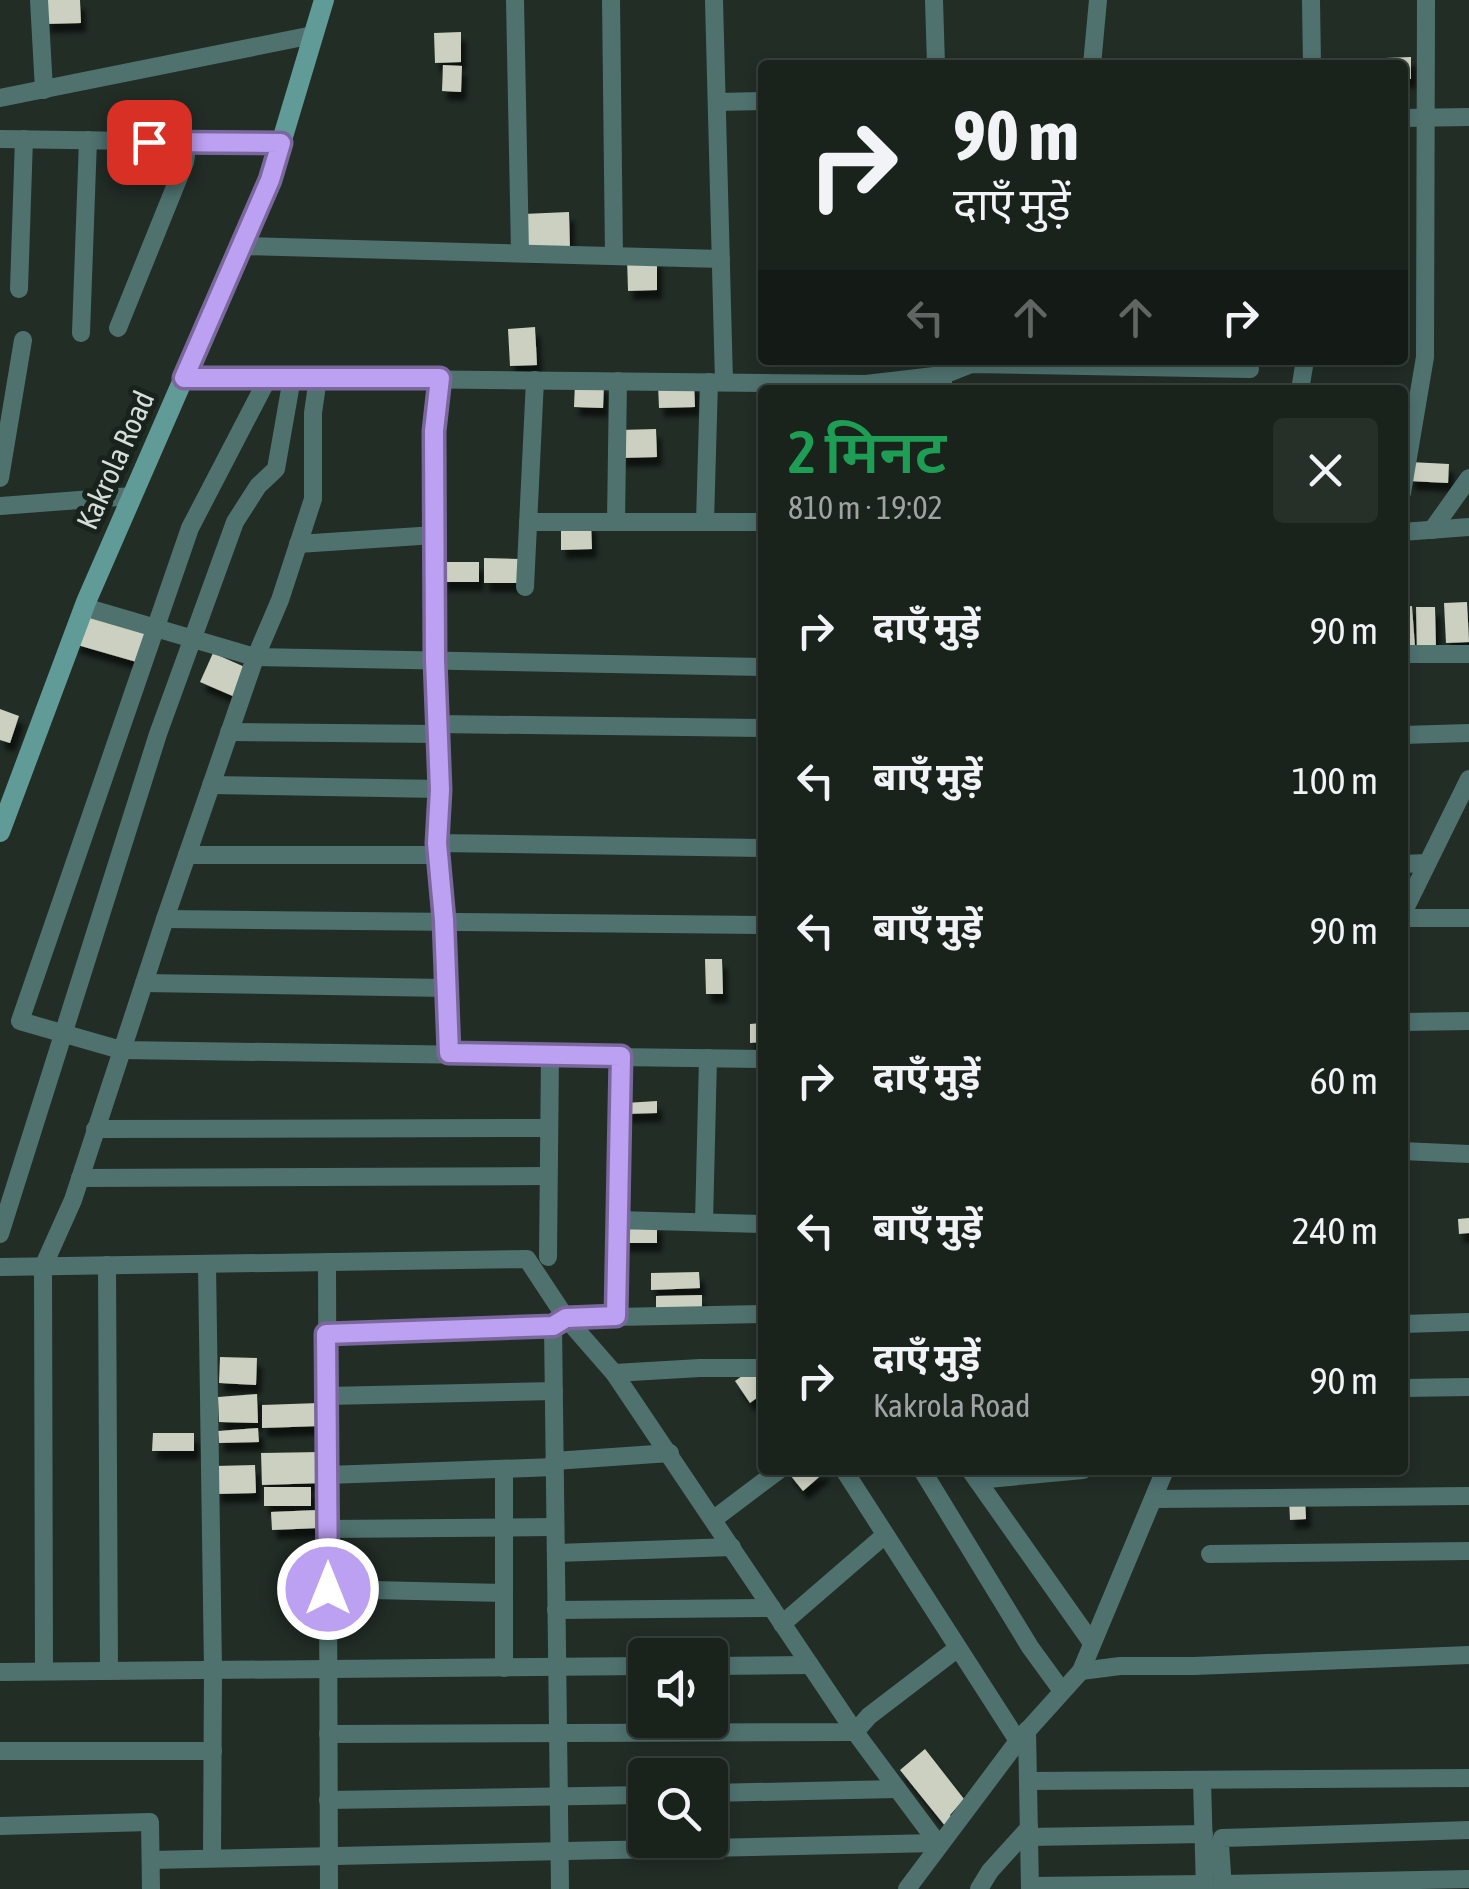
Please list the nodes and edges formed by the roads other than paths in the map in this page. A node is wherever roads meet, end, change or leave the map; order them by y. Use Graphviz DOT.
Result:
graph roads {
  1 [pos="39,0"];
  2 [pos="324,0"];
  3 [pos="515,0"];
  4 [pos="611,0"];
  5 [pos="714,0"];
  6 [pos="934,0"];
  7 [pos="1098,0"];
  8 [pos="1312,0"];
  9 [pos="1426,0"];
  10 [pos="313,36"];
  11 [pos="936,60"];
  12 [pos="1092,60"];
  13 [pos="1312,60"];
  14 [pos="44,90"];
  15 [pos="0,98"];
  16 [pos="758,101"];
  17 [pos="717,102"];
  18 [pos="1426,117"];
  19 [pos="1408,118"];
  20 [pos="1469,118"];
  21 [pos="0,139"];
  22 [pos="24,139"];
  23 [pos="88,140"];
  24 [pos="188,142"];
  25 [pos="281,143"];
  26 [pos="241,246"];
  27 [pos="520,253"];
  28 [pos="614,256"];
  29 [pos="721,259"];
  30 [pos="19,289"];
  31 [pos="118,328"];
  32 [pos="80,334"];
  33 [pos="23,340"];
  34 [pos="968,365"];
  35 [pos="1184,365"];
  36 [pos="1250,369"];
  37 [pos="943,375"];
  38 [pos="184,378"];
  39 [pos="268,378"];
  40 [pos="292,378"];
  41 [pos="318,378"];
  42 [pos="440,378"];
  43 [pos="535,380"];
  44 [pos="618,382"];
  45 [pos="716,382"];
  46 [pos="766,385"];
  47 [pos="879,385"];
  48 [pos="1408,460"];
  49 [pos="0,478"];
  50 [pos="1469,478"];
  51 [pos="132,496"];
  52 [pos="0,506"];
  53 [pos="528,522"];
  54 [pos="616,522"];
  55 [pos="704,522"];
  56 [pos="758,522"];
  57 [pos="1469,526"];
  58 [pos="1432,530"];
  59 [pos="1408,532"];
  60 [pos="435,534"];
  61 [pos="298,544"];
  62 [pos="525,587"];
  63 [pos="84,607"];
  64 [pos="157,628"];
  65 [pos="193,639"];
  66 [pos="1408,654"];
  67 [pos="1469,654"];
  68 [pos="255,657"];
  69 [pos="435,660"];
  70 [pos="758,667"];
  71 [pos="758,728"];
  72 [pos="437,729"];
  73 [pos="229,732"];
  74 [pos="1469,732"];
  75 [pos="1408,735"];
  76 [pos="1469,779"];
  77 [pos="211,785"];
  78 [pos="440,790"];
  79 [pos="1462,806"];
  80 [pos="0,832"];
  81 [pos="758,848"];
  82 [pos="438,849"];
  83 [pos="188,855"];
  84 [pos="1427,863"];
  85 [pos="1408,864"];
  86 [pos="1408,903"];
  87 [pos="1408,916"];
  88 [pos="1469,918"];
  89 [pos="166,919"];
  90 [pos="444,920"];
  91 [pos="758,925"];
  92 [pos="144,983"];
  93 [pos="446,988"];
  94 [pos="0,1013"];
  95 [pos="20,1021"];
  96 [pos="1469,1021"];
  97 [pos="1408,1022"];
  98 [pos="65,1034"];
  99 [pos="121,1050"];
  100 [pos="449,1053"];
  101 [pos="550,1055"];
  102 [pos="621,1056"];
  103 [pos="708,1058"];
  104 [pos="758,1059"];
  105 [pos="549,1128"];
  106 [pos="96,1130"];
  107 [pos="1408,1152"];
  108 [pos="1469,1154"];
  109 [pos="548,1176"];
  110 [pos="80,1178"];
  111 [pos="617,1220"];
  112 [pos="704,1222"];
  113 [pos="758,1224"];
  114 [pos="0,1234"];
  115 [pos="548,1257"];
  116 [pos="326,1262"];
  117 [pos="207,1264"];
  118 [pos="42,1266"];
  119 [pos="107,1266"];
  120 [pos="0,1267"];
  121 [pos="758,1314"];
  122 [pos="616,1316"];
  123 [pos="560,1322"];
  124 [pos="1469,1322"];
  125 [pos="1408,1324"];
  126 [pos="326,1334"];
  127 [pos="758,1368"];
  128 [pos="614,1373"];
  129 [pos="1408,1388"];
  130 [pos="1469,1388"];
  131 [pos="554,1391"];
  132 [pos="327,1396"];
  133 [pos="670,1453"];
  134 [pos="555,1464"];
  135 [pos="504,1469"];
  136 [pos="327,1475"];
  137 [pos="772,1475"];
  138 [pos="847,1475"];
  139 [pos="925,1475"];
  140 [pos="973,1475"];
  141 [pos="1163,1475"];
  142 [pos="1469,1496"];
  143 [pos="1154,1499"];
  144 [pos="714,1518"];
  145 [pos="504,1528"];
  146 [pos="556,1528"];
  147 [pos="328,1529"];
  148 [pos="886,1535"];
  149 [pos="732,1546"];
  150 [pos="1469,1551"];
  151 [pos="556,1553"];
  152 [pos="1210,1554"];
  153 [pos="328,1589"];
  154 [pos="504,1593"];
  155 [pos="556,1610"];
  156 [pos="777,1616"];
  157 [pos="1092,1644"];
  158 [pos="958,1648"];
  159 [pos="1469,1655"];
  160 [pos="810,1665"];
  161 [pos="628,1666"];
  162 [pos="728,1666"];
  163 [pos="557,1667"];
  164 [pos="504,1668"];
  165 [pos="328,1669"];
  166 [pos="214,1670"];
  167 [pos="44,1671"];
  168 [pos="109,1671"];
  169 [pos="1081,1671"];
  170 [pos="0,1672"];
  171 [pos="1062,1691"];
  172 [pos="855,1732"];
  173 [pos="558,1733"];
  174 [pos="328,1734"];
  175 [pos="1022,1736"];
  176 [pos="0,1752"];
  177 [pos="214,1752"];
  178 [pos="1469,1778"];
  179 [pos="1028,1781"];
  180 [pos="1202,1781"];
  181 [pos="897,1788"];
  182 [pos="728,1793"];
  183 [pos="628,1795"];
  184 [pos="558,1797"];
  185 [pos="328,1800"];
  186 [pos="0,1826"];
  187 [pos="1469,1830"];
  188 [pos="1029,1833"];
  189 [pos="1204,1834"];
  190 [pos="938,1844"];
  191 [pos="559,1851"];
  192 [pos="329,1856"];
  193 [pos="212,1858"];
  194 [pos="151,1860"];
  195 [pos="1469,1878"];
  196 [pos="1030,1887"];
  197 [pos="1214,1887"];
  198 [pos="151,1889"];
  199 [pos="329,1889"];
  200 [pos="560,1889"];
  201 [pos="907,1889"];
  202 [pos="979,1889"];
  1 -- 14 [label="street"];
  2 -- 10 [label="street, Kakrola Road"];
  3 -- 27 [label="street"];
  4 -- 28 [label="street"];
  5 -- 17 [label="street"];
  6 -- 11 [label="street"];
  7 -- 12 [label="street"];
  8 -- 13 [label="street"];
  9 -- 18 [label="street"];
  10 -- 14 [label="street"];
  10 -- 25 [label="street, Kakrola Road"];
  14 -- 15 [label="street"];
  16 -- 17 [label="street"];
  17 -- 29 [label="street"];
  18 -- 19 [label="street"];
  18 -- 20 [label="street"];
  18 -- 48 [label="street"];
  21 -- 22 [label="street"];
  22 -- 23 [label="street"];
  22 -- 30 [label="street"];
  23 -- 24 [label="street"];
  23 -- 32 [label="street"];
  24 -- 25 [label="street"];
  24 -- 31 [label="street"];
  25 -- 26 [label="street, Kakrola Road"];
  26 -- 27 [label="street"];
  26 -- 38 [label="street, Kakrola Road"];
  27 -- 28 [label="street"];
  28 -- 29 [label="street"];
  29 -- 45 [label="street"];
  33 -- 49 [label="street"];
  34 -- 37 [label="street"];
  35 -- 36 [label="street"];
  37 -- 47 [label="street"];
  38 -- 39 [label="street"];
  38 -- 51 [label="street, Kakrola Road"];
  39 -- 40 [label="street"];
  39 -- 64 [label="street"];
  40 -- 41 [label="street"];
  40 -- 65 [label="street"];
  41 -- 42 [label="street"];
  41 -- 61 [label="street"];
  42 -- 43 [label="street"];
  42 -- 60 [label="street"];
  43 -- 44 [label="street"];
  43 -- 53 [label="street"];
  44 -- 45 [label="street"];
  44 -- 54 [label="street"];
  45 -- 46 [label="street"];
  45 -- 55 [label="street"];
  50 -- 58 [label="street"];
  51 -- 52 [label="street"];
  51 -- 63 [label="street, Kakrola Road"];
  53 -- 54 [label="street"];
  53 -- 62 [label="street"];
  54 -- 55 [label="street"];
  55 -- 56 [label="street"];
  57 -- 58 [label="street"];
  58 -- 59 [label="street"];
  60 -- 61 [label="street"];
  60 -- 69 [label="street"];
  61 -- 68 [label="street"];
  63 -- 64 [label="street"];
  63 -- 80 [label="street, Kakrola Road"];
  64 -- 65 [label="street"];
  64 -- 95 [label="street"];
  65 -- 68 [label="street"];
  65 -- 98 [label="street"];
  66 -- 67 [label="street"];
  68 -- 69 [label="street"];
  68 -- 73 [label="street"];
  69 -- 70 [label="street"];
  69 -- 72 [label="street"];
  71 -- 72 [label="street"];
  72 -- 73 [label="street"];
  72 -- 78 [label="street"];
  73 -- 77 [label="street"];
  74 -- 75 [label="street"];
  76 -- 79 [label="street"];
  77 -- 78 [label="street"];
  77 -- 83 [label="street"];
  78 -- 82 [label="street"];
  79 -- 84 [label="street"];
  81 -- 82 [label="street"];
  82 -- 83 [label="street"];
  82 -- 90 [label="street"];
  83 -- 89 [label="street"];
  84 -- 85 [label="street"];
  84 -- 86 [label="street"];
  87 -- 88 [label="street"];
  89 -- 90 [label="street"];
  89 -- 92 [label="street"];
  90 -- 91 [label="street"];
  90 -- 93 [label="street"];
  92 -- 93 [label="street"];
  92 -- 99 [label="street"];
  93 -- 100 [label="street"];
  94 -- 95 [label="street"];
  95 -- 98 [label="street"];
  96 -- 97 [label="street"];
  98 -- 99 [label="street"];
  98 -- 114 [label="street"];
  99 -- 100 [label="street"];
  99 -- 106 [label="street"];
  100 -- 101 [label="street"];
  101 -- 102 [label="street"];
  101 -- 105 [label="street"];
  102 -- 103 [label="street"];
  102 -- 111 [label="street"];
  103 -- 104 [label="street"];
  103 -- 112 [label="street"];
  105 -- 106 [label="street"];
  105 -- 109 [label="street"];
  106 -- 110 [label="street"];
  107 -- 108 [label="street"];
  109 -- 110 [label="street"];
  109 -- 115 [label="street"];
  110 -- 118 [label="street"];
  111 -- 112 [label="street"];
  111 -- 122 [label="street"];
  112 -- 113 [label="street"];
  116 -- 117 [label="street"];
  116 -- 123 [label="street"];
  116 -- 126 [label="street"];
  117 -- 119 [label="street"];
  117 -- 166 [label="street"];
  118 -- 119 [label="street"];
  118 -- 120 [label="street"];
  118 -- 167 [label="street"];
  119 -- 168 [label="street"];
  121 -- 122 [label="street"];
  122 -- 123 [label="street"];
  123 -- 126 [label="street"];
  123 -- 128 [label="street"];
  123 -- 131 [label="street"];
  124 -- 125 [label="street"];
  126 -- 132 [label="street"];
  127 -- 128 [label="street"];
  128 -- 133 [label="street"];
  129 -- 130 [label="street"];
  131 -- 132 [label="street"];
  131 -- 134 [label="street"];
  132 -- 136 [label="street"];
  133 -- 134 [label="street"];
  133 -- 144 [label="street"];
  134 -- 135 [label="street"];
  134 -- 146 [label="street"];
  135 -- 136 [label="street"];
  135 -- 145 [label="street"];
  136 -- 147 [label="street"];
  137 -- 144 [label="street"];
  138 -- 148 [label="street"];
  139 -- 171 [label="street"];
  140 -- 157 [label="street"];
  141 -- 143 [label="street"];
  142 -- 143 [label="street"];
  143 -- 157 [label="street"];
  144 -- 149 [label="street"];
  145 -- 146 [label="street"];
  145 -- 147 [label="street"];
  145 -- 154 [label="street"];
  146 -- 151 [label="street"];
  147 -- 153 [label="street"];
  148 -- 156 [label="street"];
  148 -- 158 [label="street"];
  149 -- 151 [label="street"];
  149 -- 156 [label="street"];
  150 -- 152 [label="street"];
  151 -- 155 [label="street"];
  153 -- 154 [label="street"];
  153 -- 165 [label="street"];
  154 -- 164 [label="street"];
  155 -- 156 [label="street"];
  155 -- 163 [label="street"];
  156 -- 160 [label="street"];
  157 -- 169 [label="street"];
  158 -- 172 [label="street"];
  158 -- 175 [label="street"];
  159 -- 169 [label="street"];
  160 -- 162 [label="street"];
  160 -- 172 [label="street"];
  161 -- 163 [label="street"];
  163 -- 164 [label="street"];
  163 -- 173 [label="street"];
  164 -- 165 [label="street"];
  165 -- 166 [label="street"];
  165 -- 174 [label="street"];
  166 -- 168 [label="street"];
  166 -- 177 [label="street"];
  167 -- 168 [label="street"];
  167 -- 170 [label="street"];
  169 -- 171 [label="street"];
  171 -- 175 [label="street"];
  172 -- 173 [label="street"];
  172 -- 181 [label="street"];
  173 -- 174 [label="street"];
  173 -- 184 [label="street"];
  174 -- 185 [label="street"];
  175 -- 179 [label="street"];
  175 -- 190 [label="street"];
  176 -- 177 [label="street"];
  177 -- 193 [label="street"];
  178 -- 180 [label="street"];
  179 -- 180 [label="street"];
  179 -- 188 [label="street"];
  180 -- 189 [label="street"];
  181 -- 182 [label="street"];
  181 -- 190 [label="street"];
  183 -- 184 [label="street"];
  184 -- 185 [label="street"];
  184 -- 191 [label="street"];
  185 -- 192 [label="street"];
  186 -- 194 [label="street"];
  187 -- 197 [label="street"];
  188 -- 189 [label="street"];
  188 -- 196 [label="street"];
  188 -- 202 [label="street"];
  189 -- 197 [label="street"];
  190 -- 191 [label="street"];
  190 -- 201 [label="street"];
  191 -- 192 [label="street"];
  191 -- 200 [label="street"];
  192 -- 193 [label="street"];
  192 -- 199 [label="street"];
  193 -- 194 [label="street"];
  194 -- 198 [label="street"];
  195 -- 197 [label="street"];
  196 -- 197 [label="street"];
}
